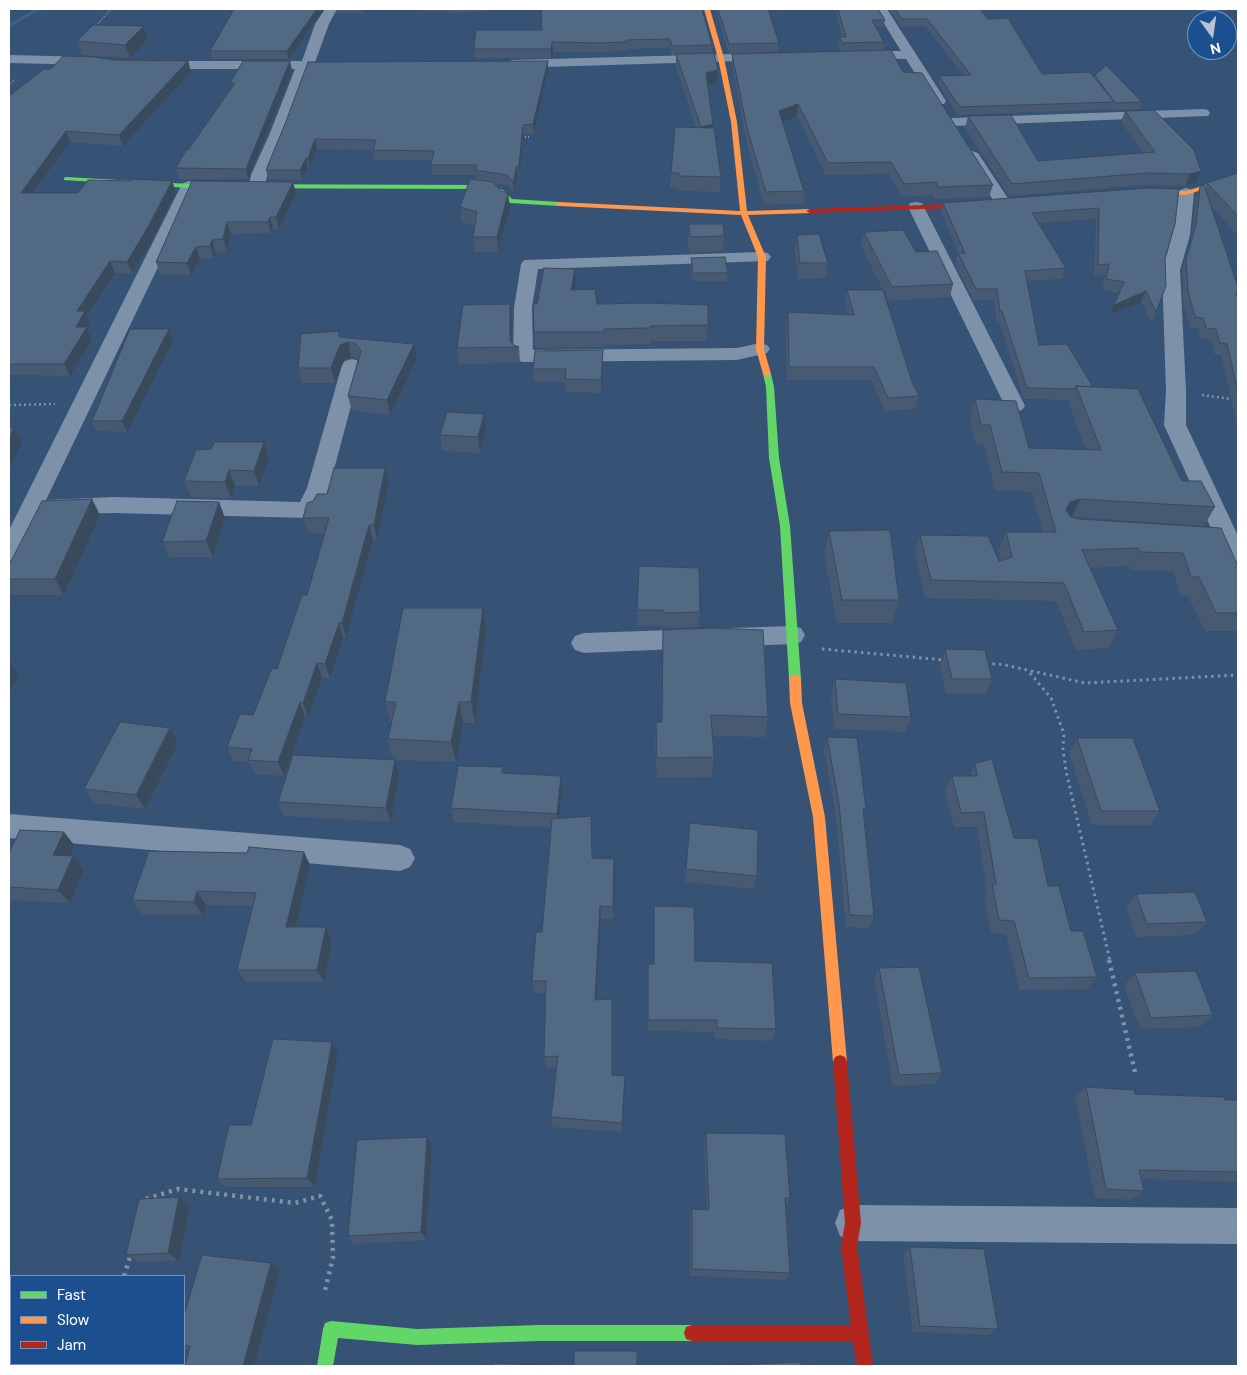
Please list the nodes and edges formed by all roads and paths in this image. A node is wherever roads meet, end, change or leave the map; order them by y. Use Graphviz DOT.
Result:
graph roads {
  1 [pos="331,9"];
  2 [pos="707,9"];
  3 [pos="881,9"];
  4 [pos="909,55"];
  5 [pos="848,56"];
  6 [pos="780,57"];
  7 [pos="721,58"];
  8 [pos="9,59"];
  9 [pos="106,63"];
  10 [pos="494,64"];
  11 [pos="141,65"];
  12 [pos="309,65"];
  13 [pos="1203,113"];
  14 [pos="953,122"];
  15 [pos="510,137"];
  16 [pos="529,137"];
  17 [pos="1238,177"];
  18 [pos="66,179"];
  19 [pos="189,186"];
  20 [pos="257,187"];
  21 [pos="1133,192"];
  22 [pos="1186,193"];
  23 [pos="1008,203"];
  24 [pos="916,207"];
  25 [pos="744,213"];
  26 [pos="762,257"];
  27 [pos="760,349"];
  28 [pos="352,365"];
  29 [pos="1176,391"];
  30 [pos="1238,400"];
  31 [pos="83,404"];
  32 [pos="9,405"];
  33 [pos="1015,406"];
  34 [pos="32,508"];
  35 [pos="1224,543"];
  36 [pos="9,553"];
  37 [pos="793,641"];
  38 [pos="584,643"];
  39 [pos="948,660"];
  40 [pos="977,662"];
  41 [pos="1028,671"];
  42 [pos="1238,675"];
  43 [pos="9,826"];
  44 [pos="400,858"];
  45 [pos="1135,1072"];
  46 [pos="139,1201"];
  47 [pos="853,1223"];
  48 [pos="1238,1226"];
  49 [pos="131,1251"];
  50 [pos="124,1275"];
  51 [pos="331,1329"];
  52 [pos="859,1334"];
  53 [pos="9,1366"];
  54 [pos="13,1366"];
  55 [pos="325,1366"];
  56 [pos="864,1366"];
  1 -- 12 [label="street"];
  2 -- 7 [label="street"];
  3 -- 4 [label="street"];
  4 -- 5 [label="street"];
  4 -- 14 [label="street"];
  6 -- 7 [label="street"];
  7 -- 10 [label="street"];
  7 -- 25 [label="street"];
  8 -- 9 [label="street"];
  11 -- 12 [label="street"];
  12 -- 20 [label="street"];
  13 -- 14 [label="street"];
  14 -- 23 [label="street"];
  15 -- 16 [label="path"];
  17 -- 22 [label="street"];
  18 -- 19 [label="street"];
  19 -- 20 [label="street"];
  19 -- 31 [label="street"];
  20 -- 25 [label="street"];
  21 -- 22 [label="street"];
  22 -- 29 [label="street"];
  23 -- 24 [label="street"];
  24 -- 25 [label="street"];
  24 -- 33 [label="street"];
  25 -- 26 [label="street"];
  26 -- 27 [label="street"];
  26 -- 27 [label="street"];
  27 -- 37 [label="street"];
  28 -- 34 [label="street"];
  29 -- 30 [label="path"];
  29 -- 35 [label="street"];
  31 -- 32 [label="path"];
  31 -- 34 [label="street"];
  34 -- 36 [label="street"];
  37 -- 38 [label="street"];
  37 -- 39 [label="path"];
  37 -- 47 [label="street"];
  40 -- 41 [label="path"];
  41 -- 42 [label="path"];
  41 -- 45 [label="path"];
  43 -- 44 [label="street"];
  46 -- 51 [label="path"];
  47 -- 48 [label="street"];
  47 -- 52 [label="street"];
  49 -- 50 [label="path"];
  51 -- 52 [label="street"];
  51 -- 55 [label="street"];
  52 -- 56 [label="street"];
  53 -- 54 [label="path"];
}
